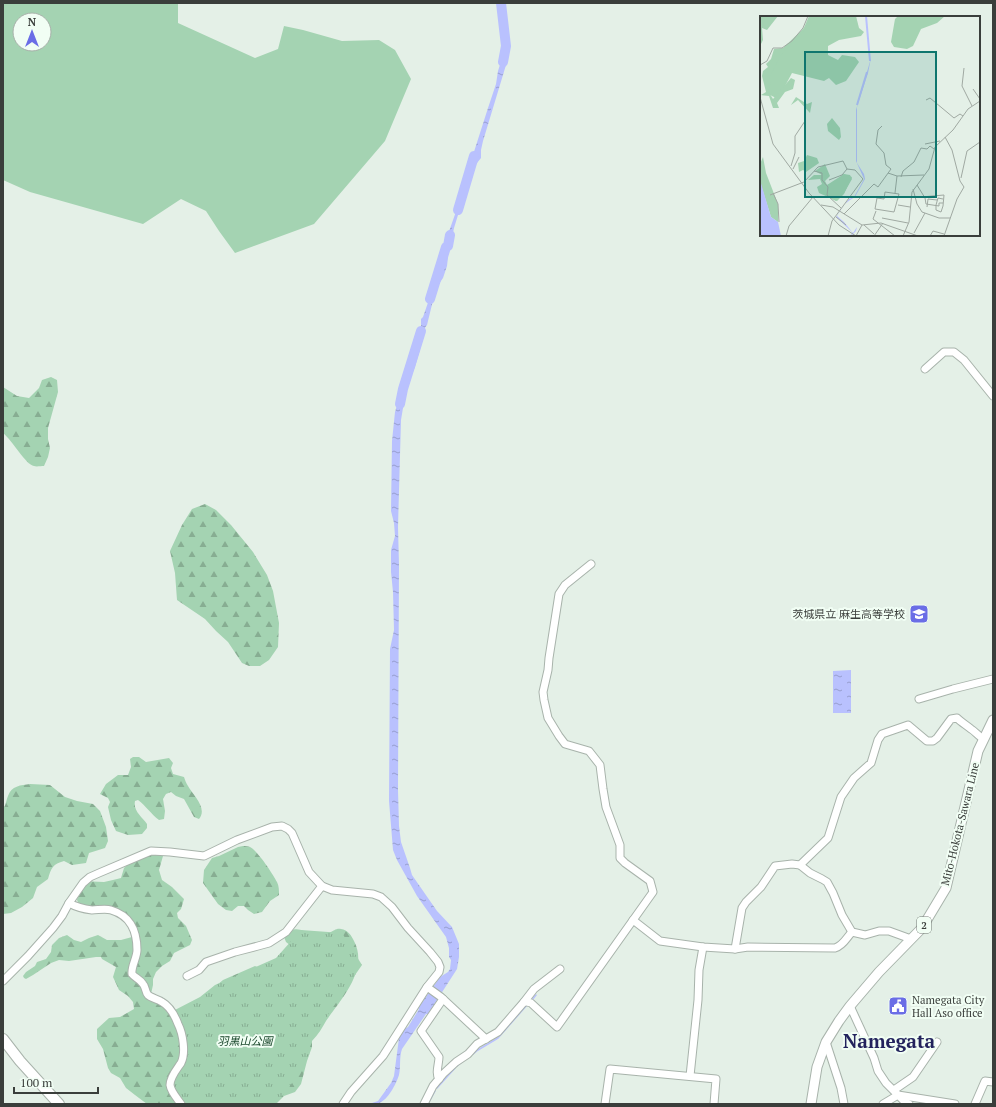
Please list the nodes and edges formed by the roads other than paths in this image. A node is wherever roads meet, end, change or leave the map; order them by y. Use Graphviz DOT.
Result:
graph roads {
  1 [pos="925,369"];
  2 [pos="993,396"];
  3 [pos="591,564"];
  4 [pos="993,679"];
  5 [pos="919,699"];
  6 [pos="993,720"];
  7 [pos="984,739"];
  8 [pos="800,865"];
  9 [pos="322,886"];
  10 [pos="69,903"];
  11 [pos="633,920"];
  12 [pos="852,932"];
  13 [pos="911,939"];
  14 [pos="703,947"];
  15 [pos="735,949"];
  16 [pos="560,969"];
  17 [pos="187,976"];
  18 [pos="3,981"];
  19 [pos="428,988"];
  20 [pos="442,998"];
  21 [pos="524,1002"];
  22 [pos="850,1006"];
  23 [pos="3,1039"];
  24 [pos="486,1039"];
  25 [pos="826,1042"];
  26 [pos="937,1042"];
  27 [pos="690,1076"];
  28 [pos="439,1079"];
  29 [pos="993,1082"];
  30 [pos="896,1093"];
  31 [pos="59,1104"];
  32 [pos="181,1104"];
  33 [pos="343,1104"];
  34 [pos="424,1104"];
  35 [pos="605,1104"];
  36 [pos="714,1104"];
  37 [pos="811,1104"];
  38 [pos="844,1104"];
  39 [pos="883,1104"];
  40 [pos="909,1104"];
  41 [pos="955,1104"];
  42 [pos="975,1104"];
  1 -- 2 [label="street"];
  3 -- 11 [label="street"];
  4 -- 5 [label="street"];
  6 -- 7 [label="main road, Mito-Hokota-Sawara Line / 2"];
  7 -- 8 [label="street"];
  7 -- 13 [label="main road, Mito-Hokota-Sawara Line / 2"];
  8 -- 12 [label="street"];
  8 -- 15 [label="street"];
  9 -- 10 [label="street"];
  9 -- 17 [label="street"];
  9 -- 19 [label="street"];
  10 -- 18 [label="street"];
  10 -- 32 [label="street"];
  11 -- 14 [label="street"];
  11 -- 21 [label="street"];
  12 -- 13 [label="street"];
  12 -- 15 [label="street"];
  13 -- 22 [label="main road, Mito-Hokota-Sawara Line / 2"];
  14 -- 15 [label="street"];
  14 -- 27 [label="street"];
  16 -- 21 [label="street"];
  19 -- 20 [label="street"];
  19 -- 33 [label="street"];
  20 -- 24 [label="street"];
  20 -- 28 [label="street"];
  21 -- 24 [label="street"];
  22 -- 25 [label="main road, Mito-Hokota-Sawara Line / 2"];
  22 -- 30 [label="street"];
  23 -- 31 [label="highway"];
  24 -- 28 [label="street"];
  25 -- 37 [label="main road, Mito-Hokota-Sawara Line / 2"];
  25 -- 38 [label="street"];
  26 -- 30 [label="street"];
  27 -- 35 [label="street"];
  27 -- 36 [label="street"];
  28 -- 34 [label="street"];
  29 -- 42 [label="street"];
  30 -- 39 [label="street"];
  30 -- 40 [label="street"];
  30 -- 41 [label="street"];
}
